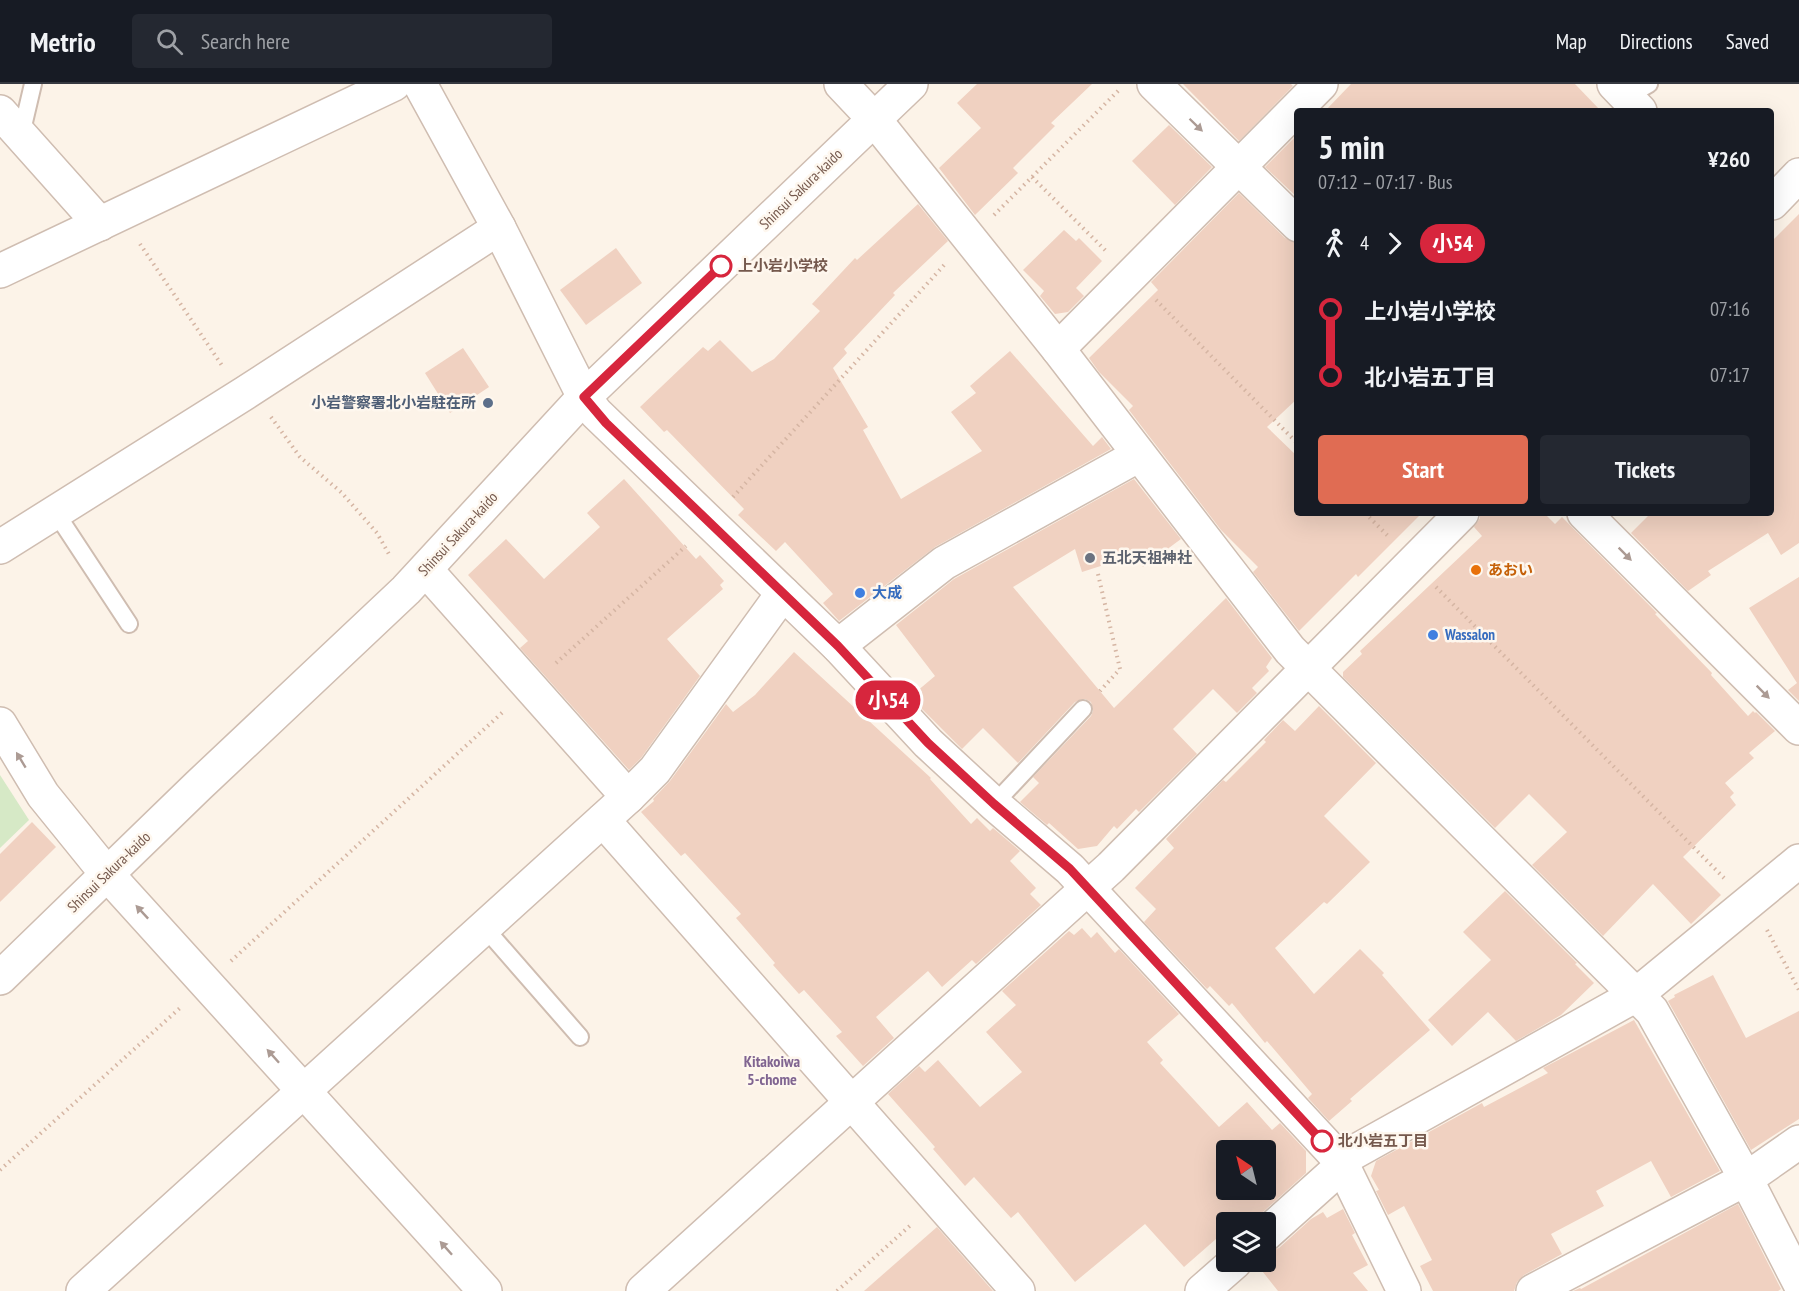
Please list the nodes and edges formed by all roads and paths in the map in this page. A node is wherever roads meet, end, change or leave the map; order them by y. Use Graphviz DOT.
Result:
graph roads {
  1 [pos="33,84"];
  2 [pos="394,84"];
  3 [pos="420,84"];
  4 [pos="841,84"];
  5 [pos="911,84"];
  6 [pos="1125,84"];
  7 [pos="1154,84"];
  8 [pos="1321,84"];
  9 [pos="1298,108"];
  10 [pos="0,112"];
  11 [pos="1294,112"];
  12 [pos="874,119"];
  13 [pos="21,135"];
  14 [pos="1240,167"];
  15 [pos="1799,175"];
  16 [pos="1032,177"];
  17 [pos="1774,201"];
  18 [pos="1294,221"];
  19 [pos="100,224"];
  20 [pos="499,228"];
  21 [pos="969,240"];
  22 [pos="0,271"];
  23 [pos="1131,276"];
  24 [pos="1058,350"];
  25 [pos="584,397"];
  26 [pos="1294,440"];
  27 [pos="1139,455"];
  28 [pos="56,513"];
  29 [pos="1368,516"];
  30 [pos="1459,516"];
  31 [pos="1587,516"];
  32 [pos="710,522"];
  33 [pos="0,547"];
  34 [pos="1414,562"];
  35 [pos="426,570"];
  36 [pos="1098,574"];
  37 [pos="783,593"];
  38 [pos="129,624"];
  39 [pos="838,646"];
  40 [pos="1307,668"];
  41 [pos="530,687"];
  42 [pos="1083,710"];
  43 [pos="0,724"];
  44 [pos="1799,728"];
  45 [pos="628,797"];
  46 [pos="994,804"];
  47 [pos="603,820"];
  48 [pos="1799,861"];
  49 [pos="107,874"];
  50 [pos="1087,888"];
  51 [pos="1749,904"];
  52 [pos="484,927"];
  53 [pos="0,978"];
  54 [pos="207,983"];
  55 [pos="1799,990"];
  56 [pos="1636,995"];
  57 [pos="580,1037"];
  58 [pos="304,1091"];
  59 [pos="851,1102"];
  60 [pos="1799,1142"];
  61 [pos="1341,1163"];
  62 [pos="0,1170"];
  63 [pos="1746,1179"];
  64 [pos="938,1200"];
  65 [pos="1276,1224"];
  66 [pos="1224,1272"];
  67 [pos="1799,1282"];
  68 [pos="83,1291"];
  69 [pos="485,1291"];
  70 [pos="643,1291"];
  71 [pos="837,1291"];
  72 [pos="1018,1291"];
  73 [pos="1202,1291"];
  74 [pos="1404,1291"];
  75 [pos="1533,1291"];
  1 -- 13 [label="lane"];
  2 -- 19 [label="street"];
  3 -- 20 [label="street"];
  4 -- 12 [label="street"];
  5 -- 12 [label="street, Shinsui Sakura-kaido"];
  6 -- 16 [label="path"];
  7 -- 14 [label="street, one-way"];
  8 -- 9 [label="street"];
  10 -- 13 [label="street"];
  11 -- 14 [label="street"];
  12 -- 21 [label="street"];
  12 -- 25 [label="street, Shinsui Sakura-kaido"];
  13 -- 19 [label="street"];
  14 -- 18 [label="street"];
  14 -- 23 [label="street"];
  15 -- 17 [label="street"];
  16 -- 21 [label="path"];
  16 -- 23 [label="path"];
  19 -- 22 [label="street"];
  20 -- 25 [label="street"];
  20 -- 28 [label="street"];
  21 -- 24 [label="street"];
  21 -- 32 [label="path"];
  23 -- 24 [label="street"];
  23 -- 26 [label="path"];
  24 -- 27 [label="street"];
  25 -- 32 [label="street"];
  25 -- 35 [label="street, Shinsui Sakura-kaido"];
  27 -- 39 [label="street"];
  27 -- 40 [label="street"];
  28 -- 33 [label="street"];
  28 -- 38 [label="lane"];
  29 -- 34 [label="path"];
  30 -- 34 [label="street"];
  31 -- 44 [label="street, one-way"];
  32 -- 37 [label="street"];
  32 -- 41 [label="path"];
  34 -- 40 [label="street"];
  34 -- 51 [label="path"];
  35 -- 41 [label="street"];
  35 -- 49 [label="street, Shinsui Sakura-kaido"];
  36 -- 42 [label="path"];
  37 -- 39 [label="street"];
  37 -- 45 [label="street"];
  39 -- 46 [label="street"];
  40 -- 50 [label="street"];
  40 -- 56 [label="street"];
  41 -- 45 [label="street"];
  41 -- 54 [label="path"];
  42 -- 46 [label="lane"];
  49 -- 43 [label="street, one-way"];
  45 -- 47 [label="street"];
  46 -- 50 [label="street"];
  47 -- 52 [label="street"];
  47 -- 59 [label="street"];
  48 -- 51 [label="street"];
  49 -- 53 [label="street, Shinsui Sakura-kaido"];
  54 -- 49 [label="street, one-way"];
  50 -- 59 [label="street"];
  50 -- 61 [label="street"];
  51 -- 55 [label="path"];
  51 -- 56 [label="street"];
  52 -- 57 [label="lane"];
  52 -- 58 [label="street"];
  58 -- 54 [label="street, one-way"];
  54 -- 62 [label="path"];
  56 -- 61 [label="street"];
  56 -- 63 [label="street"];
  58 -- 68 [label="street"];
  69 -- 58 [label="street, one-way"];
  59 -- 64 [label="street"];
  59 -- 70 [label="street"];
  60 -- 63 [label="street"];
  61 -- 65 [label="street"];
  61 -- 74 [label="street"];
  63 -- 67 [label="street"];
  63 -- 75 [label="street"];
  64 -- 71 [label="path"];
  64 -- 72 [label="street"];
  66 -- 73 [label="street"];
}
